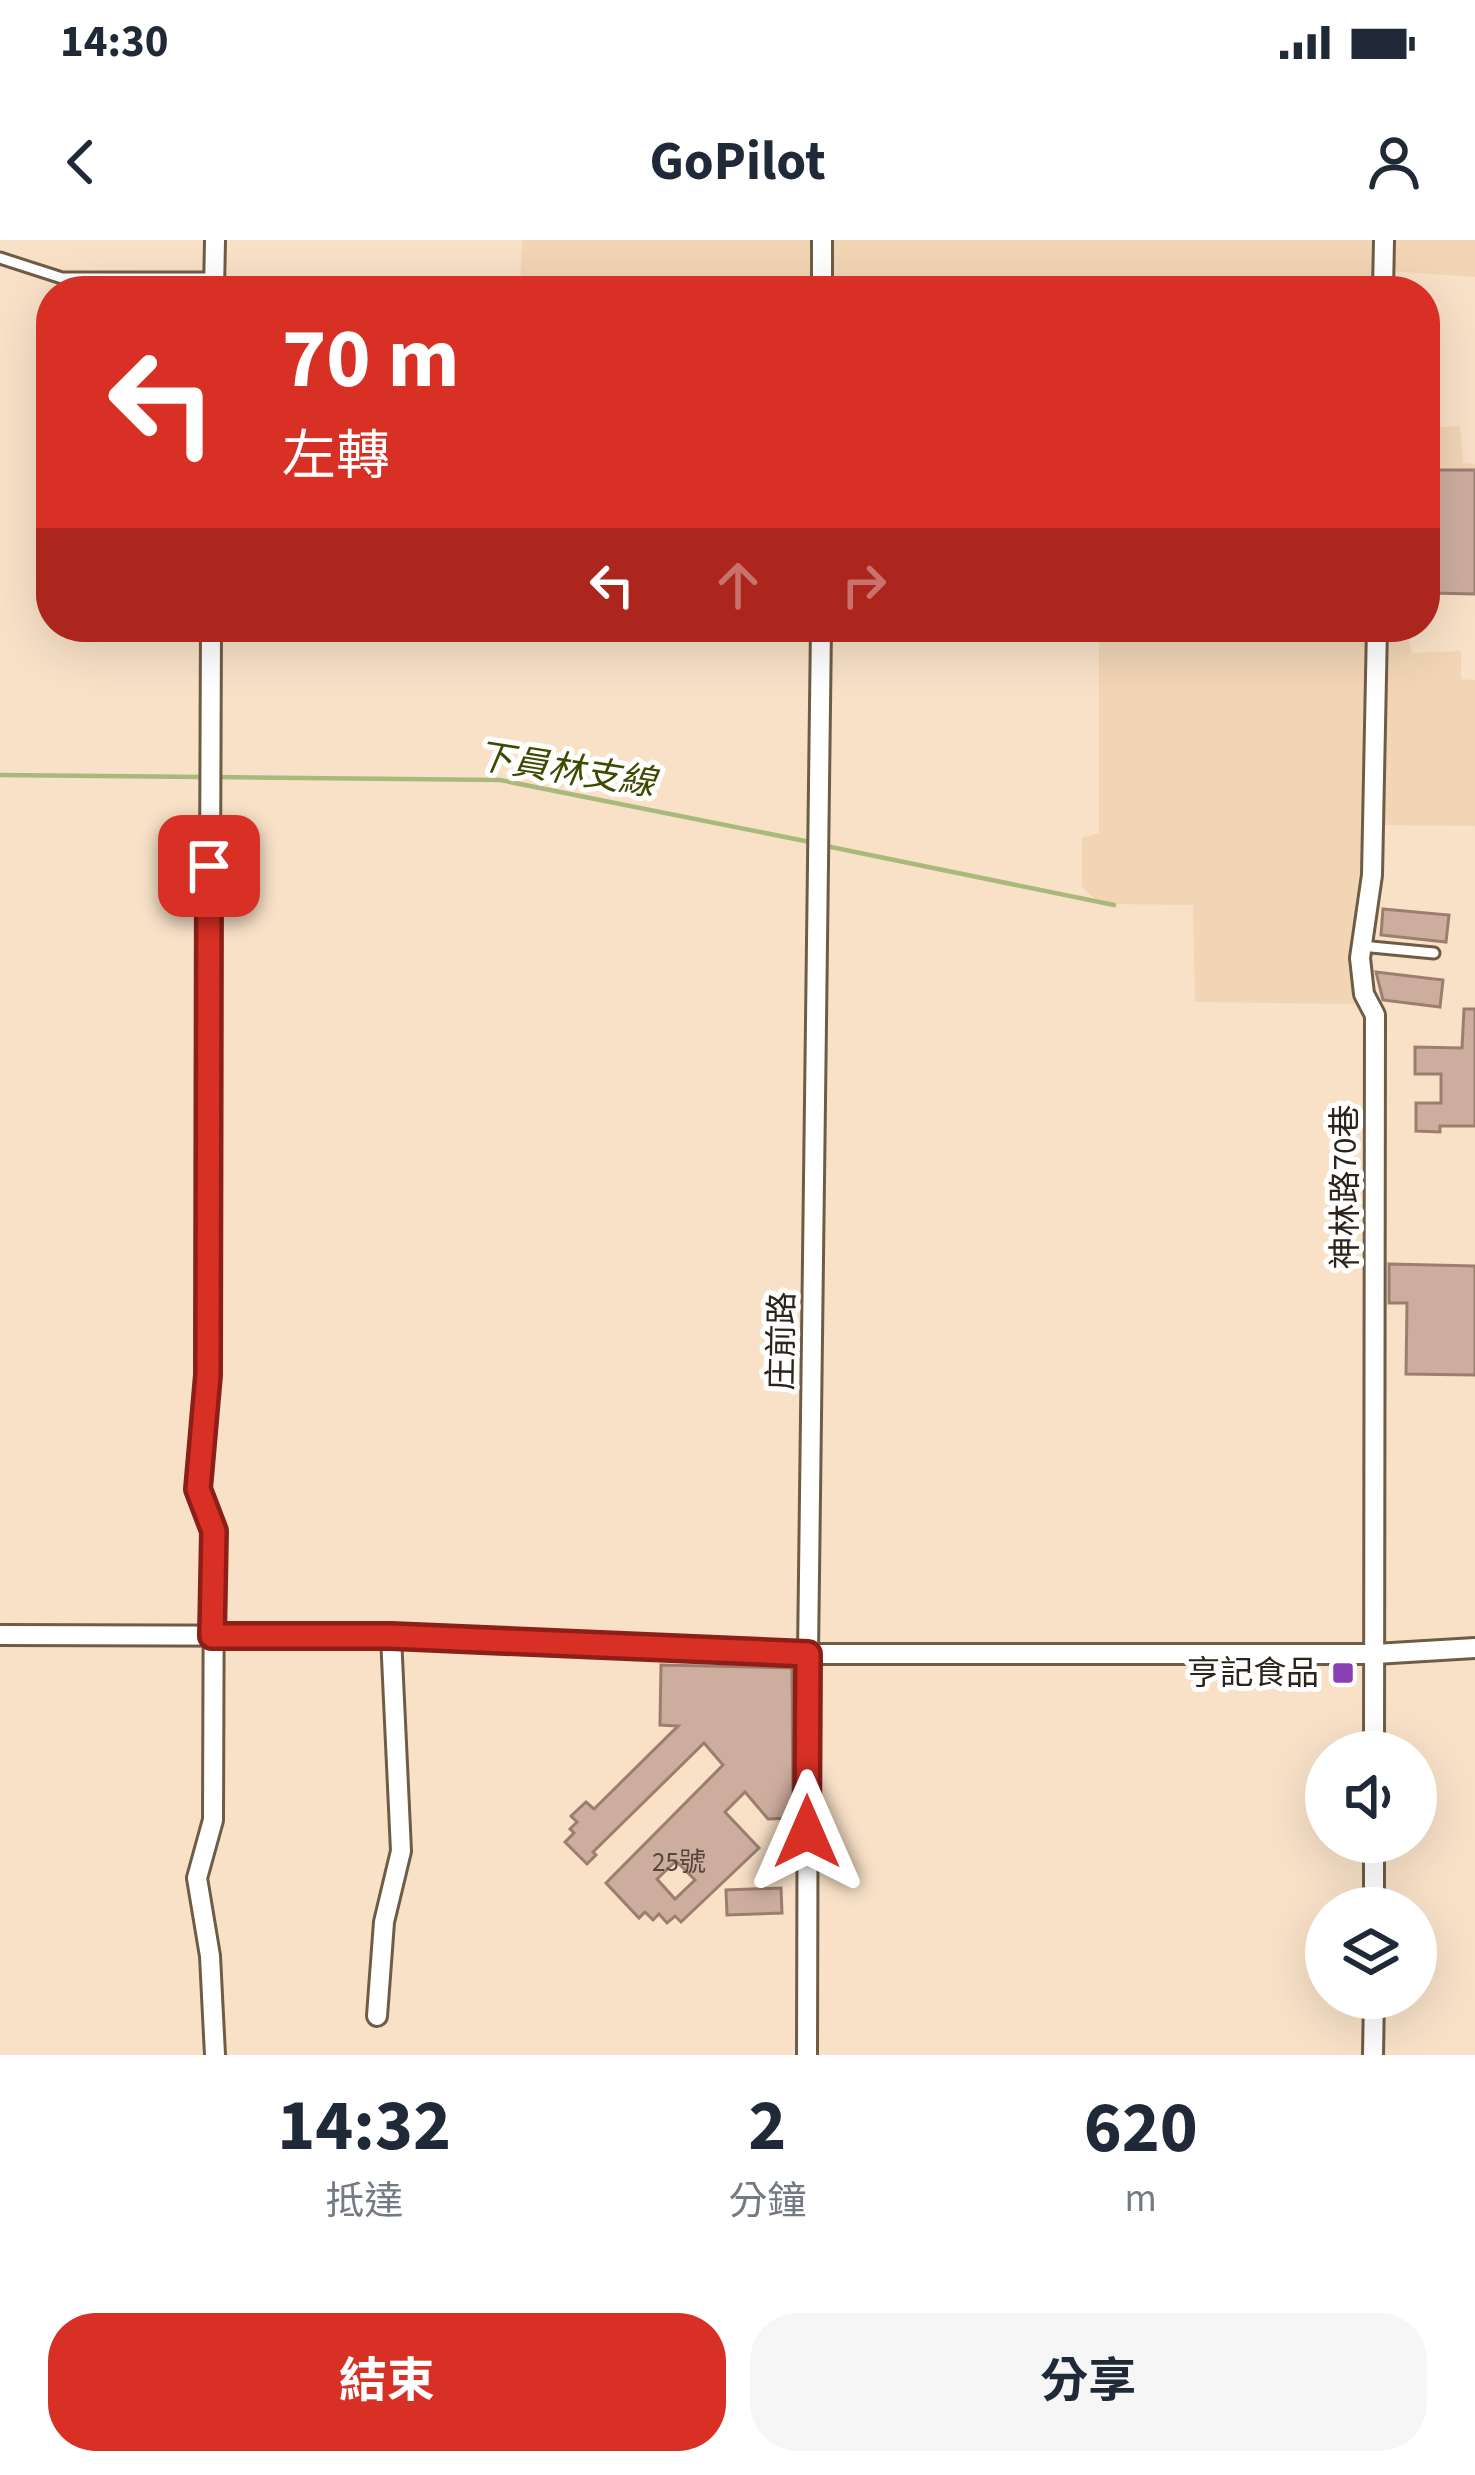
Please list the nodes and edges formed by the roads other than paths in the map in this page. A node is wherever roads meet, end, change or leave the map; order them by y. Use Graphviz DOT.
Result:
graph roads {
  1 [pos="214,240"];
  2 [pos="822,240"];
  3 [pos="1384,240"];
  4 [pos="0,258"];
  5 [pos="56,276"];
  6 [pos="214,276"];
  7 [pos="822,276"];
  8 [pos="1383,276"];
  9 [pos="212,642"];
  10 [pos="821,642"];
  11 [pos="1377,642"];
  12 [pos="1361,946"];
  13 [pos="1434,953"];
  14 [pos="0,1635"];
  15 [pos="212,1636"];
  16 [pos="391,1636"];
  17 [pos="1475,1648"];
  18 [pos="808,1654"];
  19 [pos="1375,1654"];
  20 [pos="1374,1731"];
  21 [pos="377,2016"];
  22 [pos="1374,2019"];
  23 [pos="215,2055"];
  24 [pos="807,2055"];
  25 [pos="1373,2055"];
  1 -- 6 [label="street"];
  2 -- 7 [label="street"];
  3 -- 8 [label="street"];
  4 -- 5 [label="lane"];
  9 -- 15 [label="street"];
  10 -- 18 [label="street, 庄前路"];
  11 -- 12 [label="street, 神林路70巷"];
  12 -- 13 [label="lane"];
  12 -- 19 [label="street, 神林路70巷"];
  14 -- 15 [label="street"];
  15 -- 16 [label="street"];
  15 -- 23 [label="street"];
  16 -- 18 [label="street"];
  16 -- 21 [label="street"];
  17 -- 19 [label="street"];
  18 -- 19 [label="street"];
  18 -- 24 [label="street, 庄前路"];
  19 -- 20 [label="street, 神林路70巷"];
  22 -- 25 [label="street"];
}
